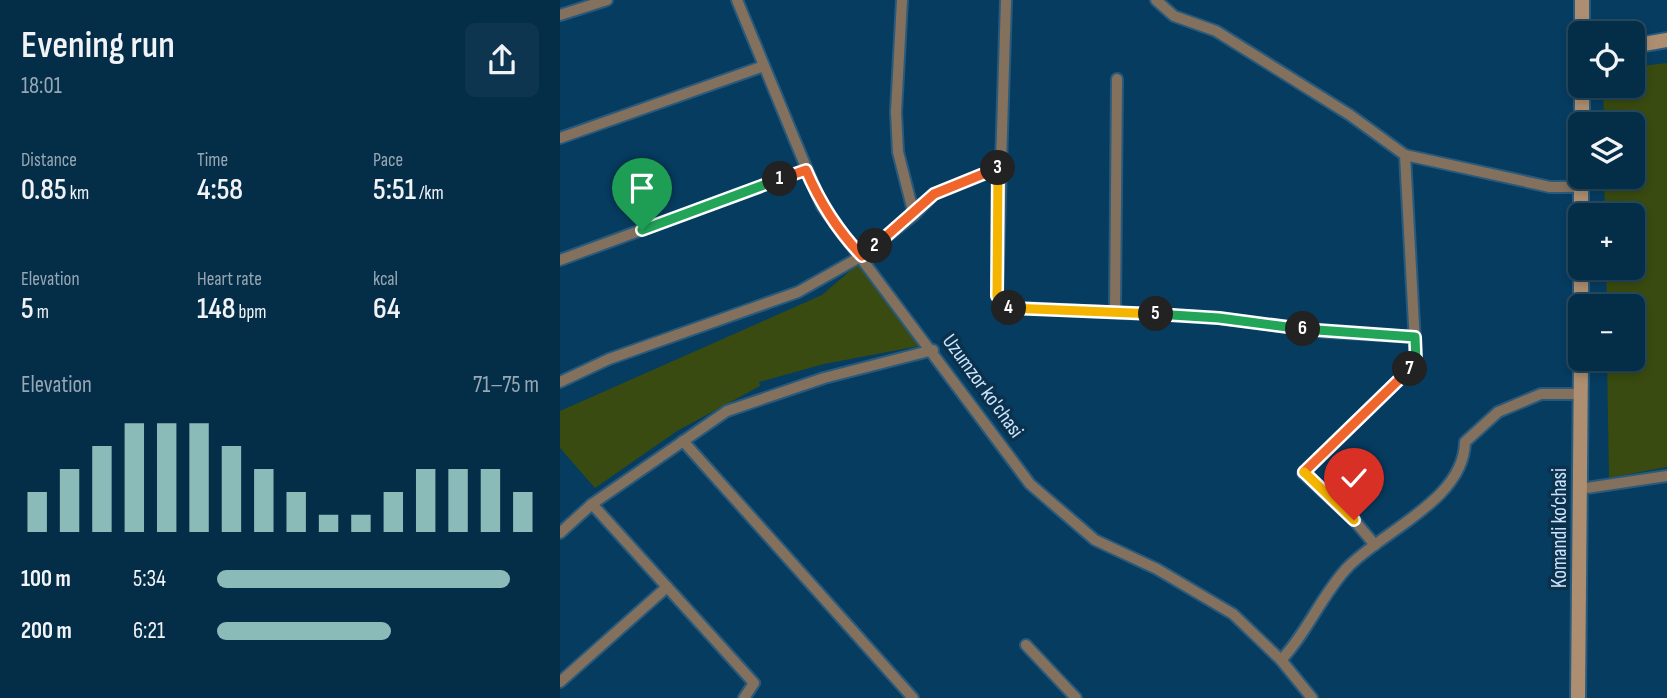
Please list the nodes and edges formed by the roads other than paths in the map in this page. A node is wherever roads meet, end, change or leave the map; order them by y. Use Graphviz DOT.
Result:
graph roads {
  1 [pos="607,0"];
  2 [pos="737,0"];
  3 [pos="902,0"];
  4 [pos="1006,0"];
  5 [pos="1156,0"];
  6 [pos="1582,0"];
  7 [pos="580,4"];
  8 [pos="560,15"];
  9 [pos="1582,21"];
  10 [pos="1667,40"];
  11 [pos="1645,44"];
  12 [pos="764,66"];
  13 [pos="1117,79"];
  14 [pos="560,138"];
  15 [pos="1405,155"];
  16 [pos="1000,168"];
  17 [pos="806,170"];
  18 [pos="1568,184"];
  19 [pos="914,215"];
  20 [pos="862,256"];
  21 [pos="560,260"];
  22 [pos="1115,311"];
  23 [pos="1415,337"];
  24 [pos="933,350"];
  25 [pos="1581,371"];
  26 [pos="560,382"];
  27 [pos="1580,394"];
  28 [pos="683,441"];
  29 [pos="1667,476"];
  30 [pos="1580,489"];
  31 [pos="592,504"];
  32 [pos="560,533"];
  33 [pos="1374,545"];
  34 [pos="667,587"];
  35 [pos="1026,646"];
  36 [pos="1281,660"];
  37 [pos="560,681"];
  38 [pos="744,698"];
  39 [pos="914,698"];
  40 [pos="1076,698"];
  41 [pos="1312,698"];
  42 [pos="1578,698"];
  1 -- 7 [label="street"];
  2 -- 12 [label="street, Uzumzor ko'chasi"];
  3 -- 19 [label="street"];
  4 -- 16 [label="street"];
  5 -- 15 [label="street"];
  6 -- 9 [label="main road"];
  7 -- 8 [label="street"];
  10 -- 11 [label="main road"];
  12 -- 14 [label="street"];
  12 -- 17 [label="street, Uzumzor ko'chasi"];
  13 -- 22 [label="street"];
  15 -- 18 [label="street"];
  15 -- 23 [label="street"];
  16 -- 19 [label="street"];
  16 -- 22 [label="street"];
  17 -- 20 [label="street, Uzumzor ko'chasi"];
  17 -- 21 [label="street"];
  19 -- 20 [label="street"];
  20 -- 24 [label="street, Uzumzor ko'chasi"];
  20 -- 26 [label="street"];
  22 -- 23 [label="street"];
  23 -- 33 [label="street"];
  24 -- 28 [label="street"];
  24 -- 36 [label="street, Uzumzor ko'chasi"];
  25 -- 27 [label="main road, Komandi ko‘chasi"];
  27 -- 30 [label="main road, Komandi ko‘chasi"];
  27 -- 33 [label="street"];
  28 -- 31 [label="street"];
  28 -- 39 [label="street"];
  29 -- 30 [label="street"];
  30 -- 42 [label="main road, Komandi ko‘chasi"];
  31 -- 32 [label="street"];
  31 -- 34 [label="street"];
  33 -- 36 [label="street"];
  34 -- 37 [label="street"];
  34 -- 38 [label="street"];
  35 -- 40 [label="street"];
  36 -- 41 [label="street, Uzumzor ko'chasi"];
}
